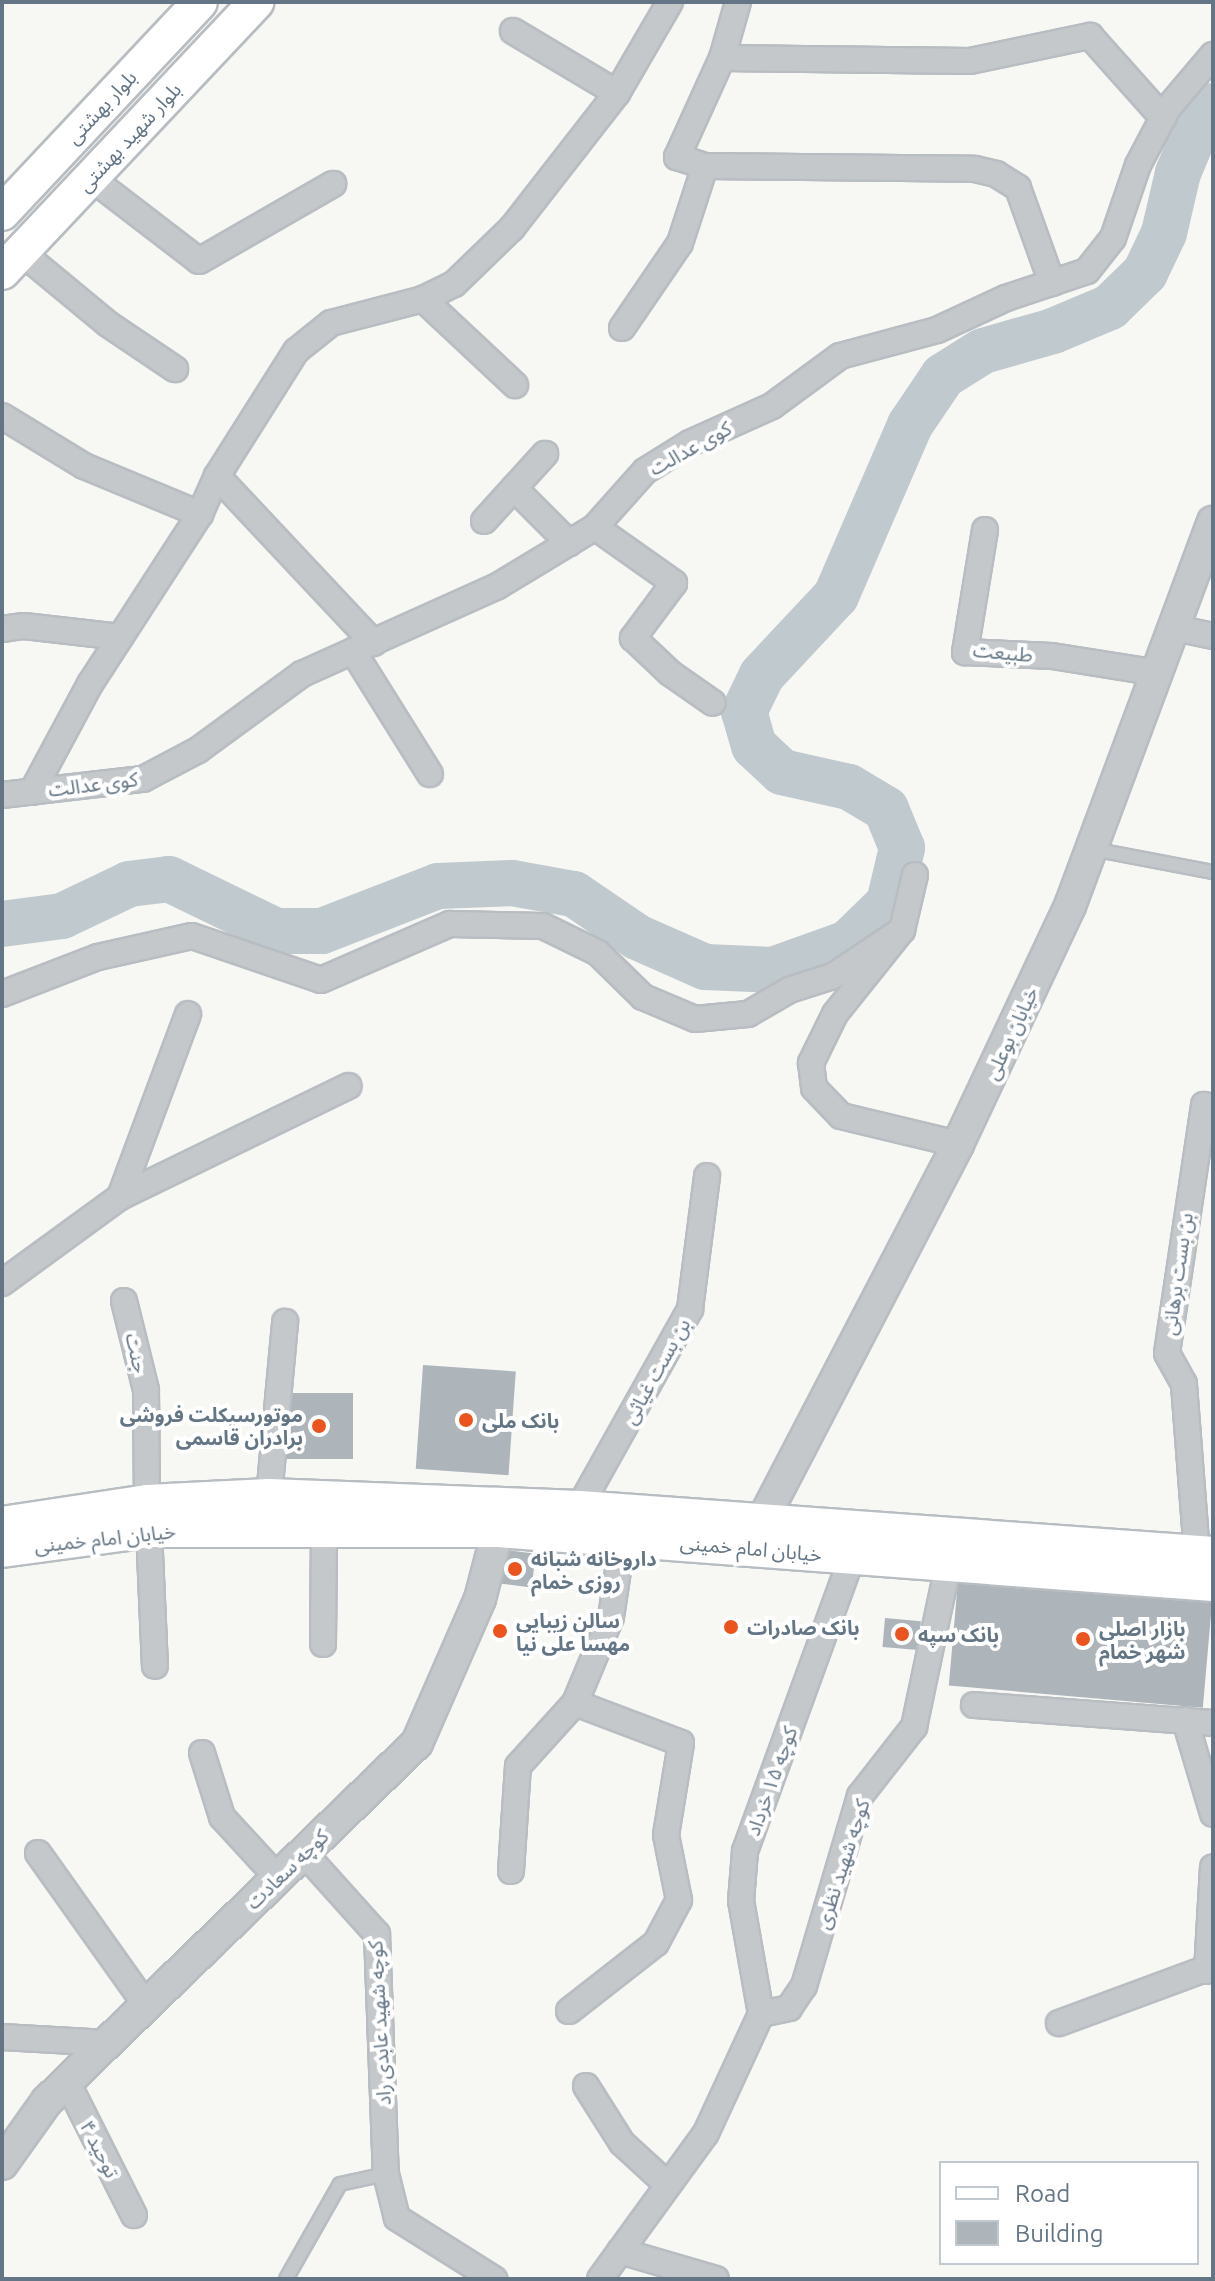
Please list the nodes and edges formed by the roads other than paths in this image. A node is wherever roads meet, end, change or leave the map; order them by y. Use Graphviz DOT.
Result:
graph roads {
  1 [pos="200,2"];
  2 [pos="256,2"];
  3 [pos="670,2"];
  4 [pos="738,2"];
  5 [pos="513,31"];
  6 [pos="1213,55"];
  7 [pos="722,58"];
  8 [pos="617,93"];
  9 [pos="1163,118"];
  10 [pos="705,166"];
  11 [pos="91,178"];
  12 [pos="333,184"];
  13 [pos="2,213"];
  14 [pos="11,262"];
  15 [pos="1052,283"];
  16 [pos="423,299"];
  17 [pos="622,328"];
  18 [pos="175,369"];
  19 [pos="515,385"];
  20 [pos="2,416"];
  21 [pos="545,454"];
  22 [pos="217,476"];
  23 [pos="514,488"];
  24 [pos="200,514"];
  25 [pos="484,521"];
  26 [pos="1213,522"];
  27 [pos="595,527"];
  28 [pos="985,530"];
  29 [pos="569,543"];
  30 [pos="1175,628"];
  31 [pos="2,629"];
  32 [pos="1213,636"];
  33 [pos="120,637"];
  34 [pos="364,647"];
  35 [pos="1158,673"];
  36 [pos="713,703"];
  37 [pos="430,774"];
  38 [pos="32,792"];
  39 [pos="2,795"];
  40 [pos="1092,849"];
  41 [pos="1213,872"];
  42 [pos="915,875"];
  43 [pos="902,930"];
  44 [pos="2,994"];
  45 [pos="188,1014"];
  46 [pos="349,1086"];
  47 [pos="1204,1105"];
  48 [pos="958,1144"];
  49 [pos="707,1176"];
  50 [pos="120,1197"];
  51 [pos="2,1283"];
  52 [pos="124,1301"];
  53 [pos="285,1322"];
  54 [pos="269,1496"];
  55 [pos="579,1508"];
  56 [pos="148,1516"];
  57 [pos="761,1523"];
  58 [pos="2,1524"];
  59 [pos="324,1527"];
  60 [pos="498,1530"];
  61 [pos="623,1538"];
  62 [pos="2,1550"];
  63 [pos="852,1557"];
  64 [pos="949,1561"];
  65 [pos="1206,1568"];
  66 [pos="323,1644"];
  67 [pos="155,1666"];
  68 [pos="575,1703"];
  69 [pos="974,1705"];
  70 [pos="1185,1720"];
  71 [pos="1213,1723"];
  72 [pos="202,1753"];
  73 [pos="1213,1814"];
  74 [pos="38,1853"];
  75 [pos="304,1853"];
  76 [pos="1213,1867"];
  77 [pos="511,1871"];
  78 [pos="278,1878"];
  79 [pos="1210,1968"];
  80 [pos="146,2005"];
  81 [pos="569,2011"];
  82 [pos="761,2014"];
  83 [pos="1059,2023"];
  84 [pos="2,2037"];
  85 [pos="108,2043"];
  86 [pos="67,2082"];
  87 [pos="586,2086"];
  88 [pos="2,2164"];
  89 [pos="386,2174"];
  90 [pos="668,2185"];
  91 [pos="134,2215"];
  92 [pos="620,2251"];
  93 [pos="286,2279"];
  94 [pos="494,2279"];
  95 [pos="600,2279"];
  96 [pos="716,2279"];
  1 -- 13 [label="main road, بلوار بهشتی"];
  2 -- 11 [label="main road, بلوار شهید بهشتی"];
  3 -- 8 [label="street"];
  4 -- 7 [label="street"];
  5 -- 8 [label="street"];
  6 -- 9 [label="street, کوی عدالت"];
  7 -- 9 [label="street"];
  7 -- 10 [label="street"];
  8 -- 16 [label="street"];
  9 -- 15 [label="street, کوی عدالت"];
  10 -- 15 [label="street"];
  10 -- 17 [label="street"];
  11 -- 12 [label="street"];
  11 -- 14 [label="main road, بلوار شهید بهشتی"];
  14 -- 18 [label="street"];
  15 -- 27 [label="street, کوی عدالت"];
  16 -- 19 [label="street"];
  16 -- 22 [label="street"];
  20 -- 24 [label="street"];
  21 -- 23 [label="street"];
  22 -- 24 [label="street"];
  22 -- 34 [label="street"];
  23 -- 25 [label="street"];
  23 -- 29 [label="street"];
  24 -- 33 [label="street"];
  26 -- 30 [label="street, خیابان بوعلی"];
  27 -- 29 [label="street, کوی عدالت"];
  27 -- 36 [label="street"];
  28 -- 35 [label="street, طبيعت"];
  29 -- 34 [label="street, کوی عدالت"];
  30 -- 32 [label="street"];
  30 -- 35 [label="street, خیابان بوعلی"];
  31 -- 33 [label="street"];
  33 -- 38 [label="street"];
  34 -- 37 [label="street"];
  34 -- 38 [label="street, کوی عدالت"];
  35 -- 40 [label="street, خیابان بوعلی"];
  38 -- 39 [label="street, کوی عدالت"];
  40 -- 41 [label="lane"];
  40 -- 48 [label="street, خیابان بوعلی"];
  42 -- 43 [label="street"];
  43 -- 44 [label="street"];
  43 -- 48 [label="street"];
  45 -- 50 [label="street"];
  46 -- 50 [label="street"];
  47 -- 65 [label="street, بن بست برهانی"];
  48 -- 57 [label="street, خیابان بوعلی"];
  49 -- 55 [label="street, بن بست غیاثی"];
  50 -- 51 [label="street"];
  52 -- 56 [label="street, جنت"];
  53 -- 54 [label="street"];
  54 -- 55 [label="main road, خیابان امام خمینی"];
  54 -- 56 [label="main road, خیابان امام خمینی"];
  55 -- 57 [label="main road, خیابان امام خمینی"];
  56 -- 58 [label="main road, خیابان امام خمینی"];
  56 -- 59 [label="main road, خیابان امام خمینی"];
  56 -- 62 [label="main road, خیابان امام خمینی"];
  56 -- 67 [label="street, جنت"];
  57 -- 65 [label="main road, خیابان امام خمینی"];
  59 -- 60 [label="main road, خیابان امام خمینی"];
  59 -- 66 [label="street"];
  60 -- 61 [label="main road, خیابان امام خمینی"];
  60 -- 75 [label="street, کوچه سعادت"];
  61 -- 63 [label="main road, خیابان امام خمینی"];
  61 -- 68 [label="street"];
  63 -- 64 [label="main road, خیابان امام خمینی"];
  63 -- 82 [label="street, کوچه ۱۵ خرداد"];
  64 -- 65 [label="main road, خیابان امام خمینی"];
  64 -- 82 [label="street, کوچه شهید نظری"];
  68 -- 77 [label="street"];
  68 -- 81 [label="street"];
  69 -- 70 [label="street"];
  70 -- 71 [label="street"];
  70 -- 73 [label="street"];
  72 -- 78 [label="street"];
  74 -- 80 [label="street"];
  75 -- 78 [label="street, کوچه سعادت"];
  75 -- 89 [label="street, کوچه شهید عابدی راد"];
  76 -- 79 [label="street"];
  78 -- 80 [label="street, کوچه سعادت"];
  79 -- 83 [label="street"];
  80 -- 85 [label="street, کوچه سعادت"];
  82 -- 90 [label="street"];
  84 -- 85 [label="street"];
  85 -- 86 [label="street, کوچه سعادت"];
  86 -- 88 [label="street, کوچه سعادت"];
  86 -- 91 [label="street, توحید ۴"];
  87 -- 90 [label="street"];
  89 -- 93 [label="lane"];
  89 -- 94 [label="street, کوچه شهید عابدی راد"];
  90 -- 92 [label="street"];
  92 -- 95 [label="street"];
  92 -- 96 [label="street"];
}
